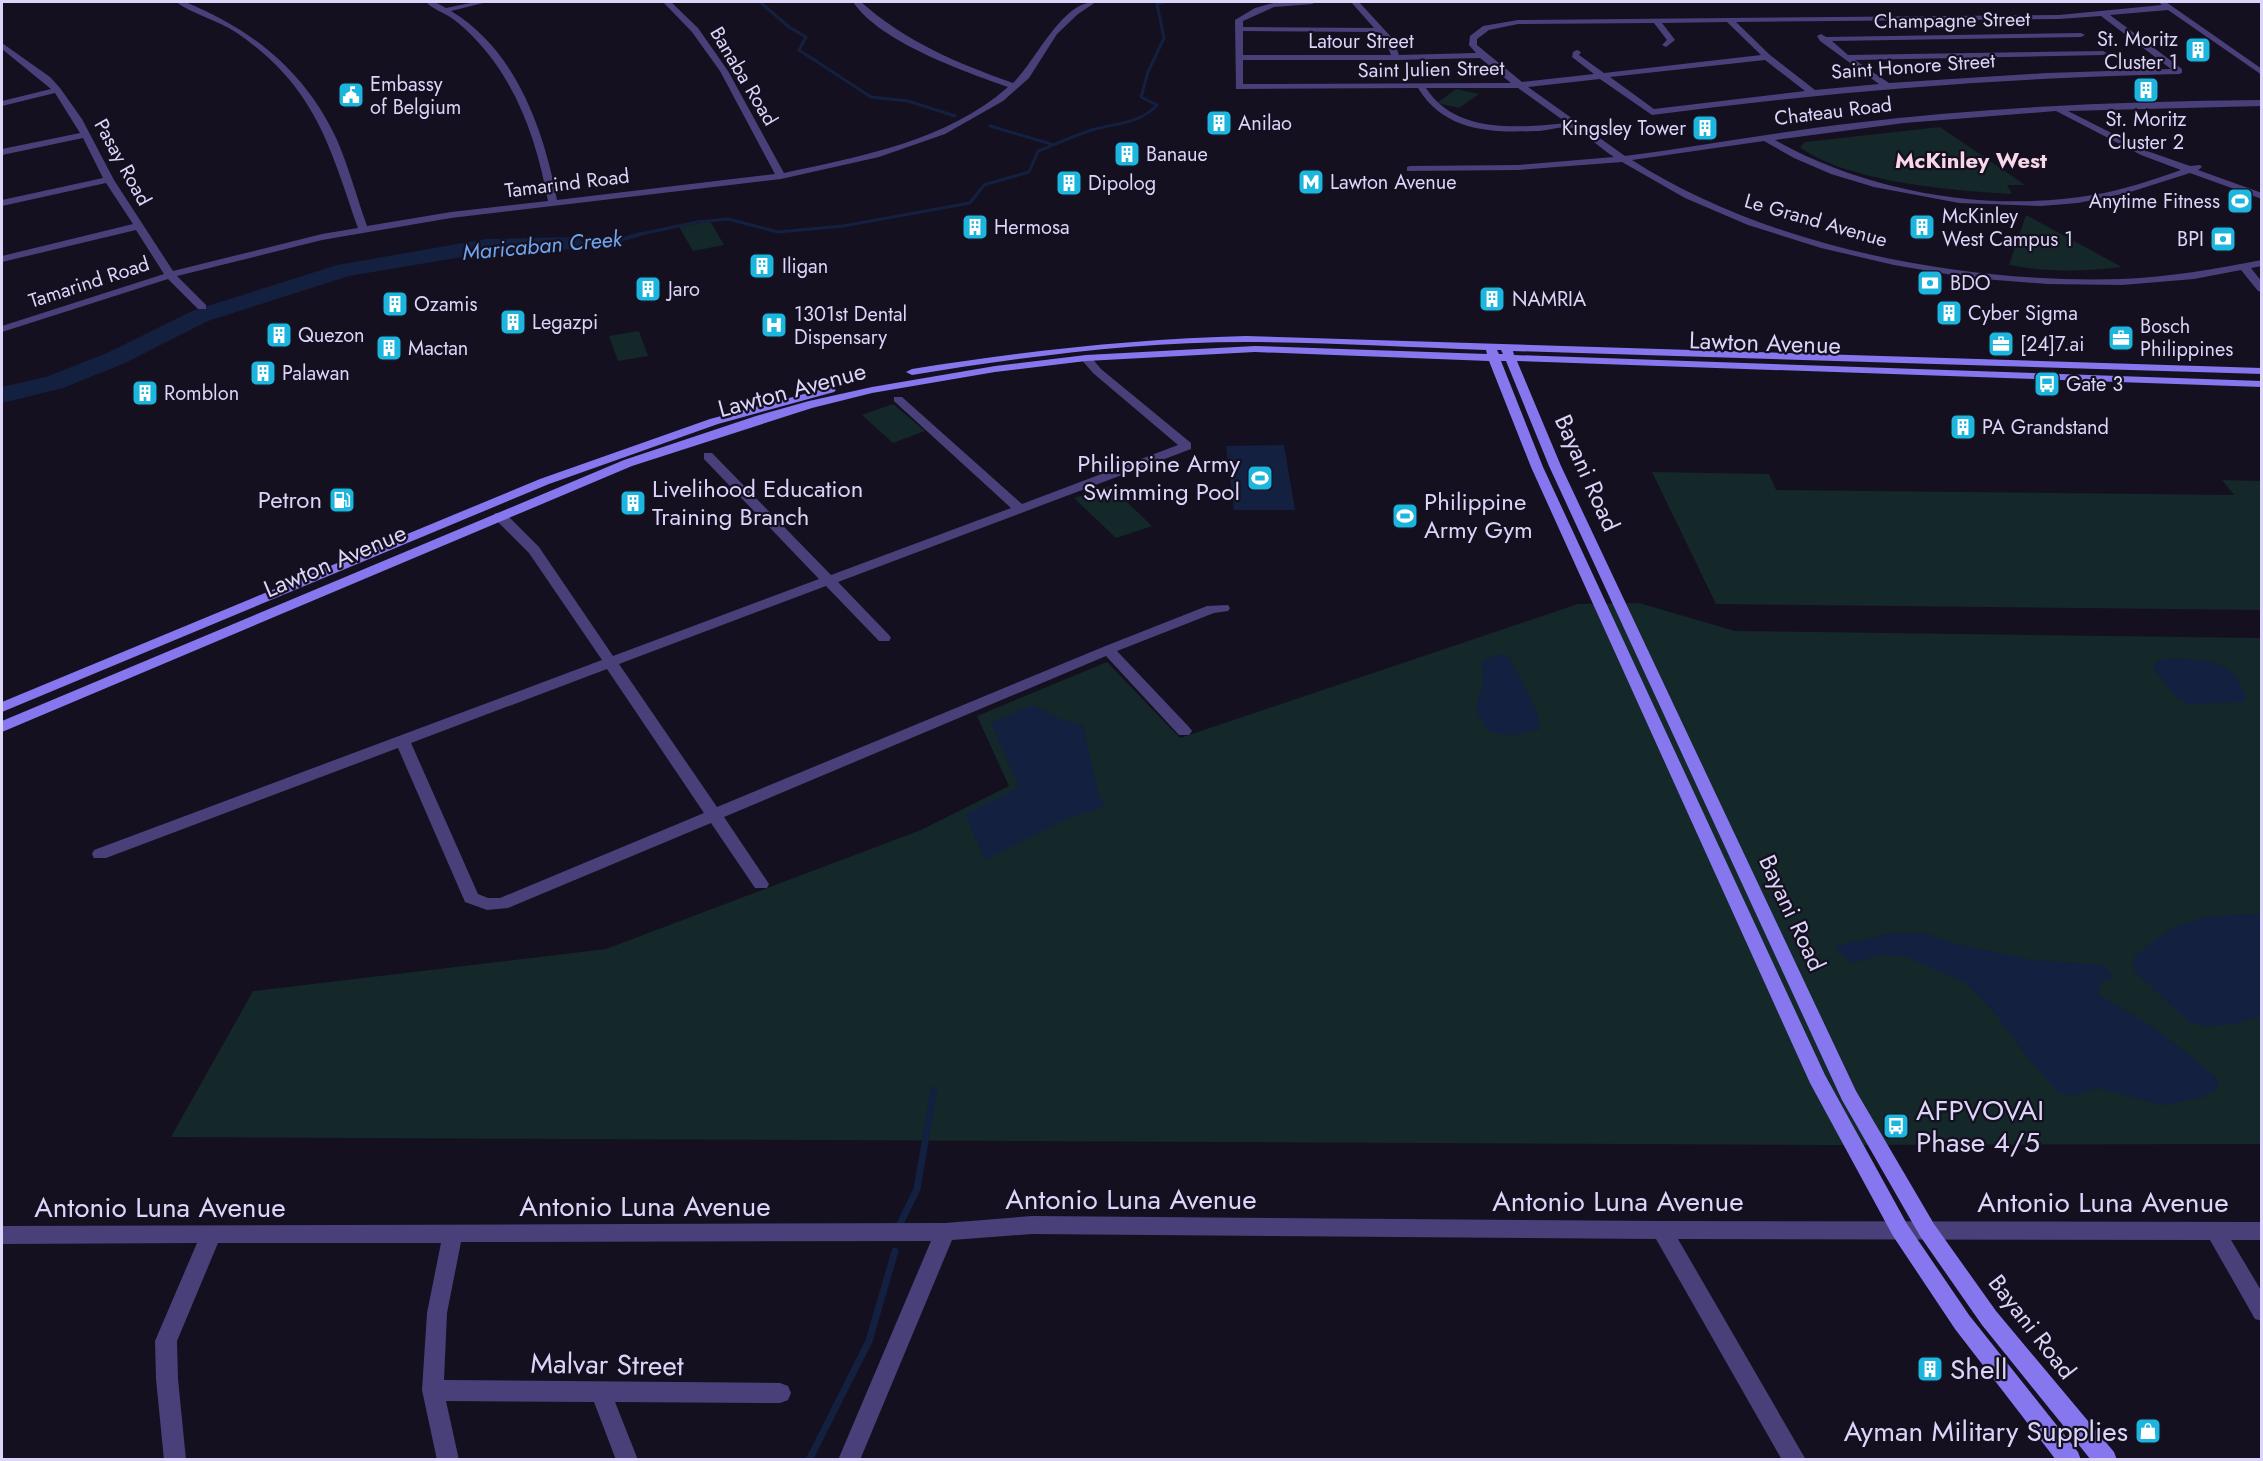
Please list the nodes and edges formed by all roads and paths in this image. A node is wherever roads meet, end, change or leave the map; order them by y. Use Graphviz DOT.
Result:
graph roads {
  1 [pos="180,2"];
  2 [pos="430,2"];
  3 [pos="483,2"];
  4 [pos="667,2"];
  5 [pos="857,2"];
  6 [pos="1092,2"];
  7 [pos="1312,2"];
  8 [pos="1355,2"];
  9 [pos="2166,4"];
  10 [pos="447,10"];
  11 [pos="2103,13"];
  12 [pos="2059,17"];
  13 [pos="1807,21"];
  14 [pos="1657,22"];
  15 [pos="1731,22"];
  16 [pos="1238,30"];
  17 [pos="1380,30"];
  18 [pos="2081,35"];
  19 [pos="1824,39"];
  20 [pos="2,45"];
  21 [pos="1666,45"];
  22 [pos="1577,52"];
  23 [pos="2103,53"];
  24 [pos="1483,55"];
  25 [pos="1239,57"];
  26 [pos="1767,57"];
  27 [pos="1396,58"];
  28 [pos="1846,58"];
  29 [pos="2110,60"];
  30 [pos="2118,66"];
  31 [pos="2126,72"];
  32 [pos="2262,73"];
  33 [pos="1603,77"];
  34 [pos="1521,85"];
  35 [pos="1886,85"];
  36 [pos="1015,87"];
  37 [pos="1421,87"];
  38 [pos="57,90"];
  39 [pos="1812,92"];
  40 [pos="2262,103"];
  41 [pos="2,104"];
  42 [pos="2080,108"];
  43 [pos="2058,109"];
  44 [pos="1575,125"];
  45 [pos="87,134"];
  46 [pos="1765,138"];
  47 [pos="2,152"];
  48 [pos="1624,159"];
  49 [pos="1410,169"];
  50 [pos="2192,169"];
  51 [pos="781,176"];
  52 [pos="109,180"];
  53 [pos="2262,189"];
  54 [pos="2262,196"];
  55 [pos="2,203"];
  56 [pos="553,203"];
  57 [pos="138,226"];
  58 [pos="363,230"];
  59 [pos="2,259"];
  60 [pos="2262,263"];
  61 [pos="2245,268"];
  62 [pos="170,274"];
  63 [pos="2262,289"];
  64 [pos="202,307"];
  65 [pos="2,329"];
  66 [pos="1492,350"];
  67 [pos="1506,351"];
  68 [pos="1456,355"];
  69 [pos="1086,358"];
  70 [pos="1554,359"];
  71 [pos="2262,371"];
  72 [pos="1502,382"];
  73 [pos="1519,384"];
  74 [pos="2262,384"];
  75 [pos="897,399"];
  76 [pos="708,456"];
  77 [pos="1555,466"];
  78 [pos="1538,467"];
  79 [pos="1020,509"];
  80 [pos="500,516"];
  81 [pos="828,581"];
  82 [pos="1223,608"];
  83 [pos="885,638"];
  84 [pos="1108,650"];
  85 [pos="610,663"];
  86 [pos="2,707"];
  87 [pos="2,727"];
  88 [pos="1184,731"];
  89 [pos="402,739"];
  90 [pos="713,815"];
  91 [pos="100,854"];
  92 [pos="760,884"];
  93 [pos="1662,1230"];
  94 [pos="1900,1230"];
  95 [pos="1927,1230"];
  96 [pos="2262,1231"];
  97 [pos="945,1232"];
  98 [pos="2216,1232"];
  99 [pos="2,1235"];
  100 [pos="211,1235"];
  101 [pos="452,1236"];
  102 [pos="2262,1312"];
  103 [pos="433,1390"];
  104 [pos="601,1394"];
  105 [pos="780,1394"];
  106 [pos="175,1460"];
  107 [pos="448,1460"];
  108 [pos="627,1460"];
  109 [pos="849,1460"];
  110 [pos="1795,1460"];
  111 [pos="2070,1460"];
  112 [pos="2106,1460"];
  1 -- 58 [label="street"];
  2 -- 10 [label="street"];
  3 -- 10 [label="street"];
  4 -- 51 [label="street, Banaba Road"];
  5 -- 36 [label="street"];
  6 -- 36 [label="street, Tamarind Road"];
  7 -- 16 [label="street"];
  8 -- 17 [label="street"];
  9 -- 11 [label="street"];
  9 -- 32 [label="street"];
  10 -- 56 [label="street"];
  11 -- 12 [label="street"];
  11 -- 31 [label="street, Saint Honore Street"];
  12 -- 13 [label="street"];
  12 -- 18 [label="street"];
  13 -- 15 [label="street"];
  13 -- 19 [label="street"];
  14 -- 15 [label="street"];
  14 -- 21 [label="street"];
  14 -- 24 [label="street"];
  15 -- 26 [label="street"];
  16 -- 17 [label="street"];
  16 -- 25 [label="street, Saint Julien Street"];
  17 -- 27 [label="street"];
  18 -- 19 [label="street, Champagne Street"];
  18 -- 23 [label="street"];
  19 -- 28 [label="street"];
  20 -- 38 [label="street, Pasay Road"];
  22 -- 33 [label="street"];
  23 -- 28 [label="street"];
  23 -- 29 [label="street"];
  24 -- 27 [label="street, Latour Street"];
  24 -- 34 [label="street, Le Grand Avenue"];
  25 -- 27 [label="street, Latour Street"];
  25 -- 37 [label="street, Saint Julien Street"];
  26 -- 33 [label="street, Saint Julien Street"];
  26 -- 39 [label="street"];
  28 -- 35 [label="street"];
  30 -- 31 [label="street"];
  31 -- 35 [label="street, Saint Honore Street"];
  33 -- 34 [label="street, Saint Julien Street"];
  33 -- 39 [label="street, Saint Honore Street"];
  34 -- 37 [label="street, Saint Julien Street"];
  34 -- 44 [label="street, Le Grand Avenue"];
  35 -- 39 [label="street, Saint Honore Street"];
  36 -- 51 [label="street, Tamarind Road"];
  37 -- 44 [label="street"];
  38 -- 41 [label="street"];
  38 -- 45 [label="street, Pasay Road"];
  40 -- 42 [label="street, Chateau Road"];
  42 -- 43 [label="street, Chateau Road"];
  42 -- 50 [label="street"];
  43 -- 46 [label="street, Chateau Road"];
  43 -- 50 [label="street"];
  44 -- 48 [label="street, Le Grand Avenue"];
  45 -- 47 [label="street"];
  45 -- 52 [label="street, Pasay Road"];
  46 -- 48 [label="street, Chateau Road"];
  46 -- 50 [label="street"];
  48 -- 49 [label="street, Chateau Road"];
  48 -- 61 [label="street, Le Grand Avenue"];
  50 -- 53 [label="street"];
  50 -- 54 [label="street"];
  51 -- 56 [label="street, Tamarind Road"];
  52 -- 55 [label="street"];
  52 -- 57 [label="street, Pasay Road"];
  56 -- 58 [label="street, Tamarind Road"];
  57 -- 59 [label="street"];
  57 -- 62 [label="street, Pasay Road"];
  58 -- 62 [label="street, Tamarind Road"];
  60 -- 61 [label="street, Le Grand Avenue"];
  61 -- 63 [label="street"];
  62 -- 64 [label="street, Pasay Road"];
  62 -- 65 [label="street, Tamarind Road"];
  66 -- 67 [label="main road, Lawton Avenue"];
  66 -- 68 [label="main road, Lawton Avenue"];
  66 -- 72 [label="main road, Bayani Road"];
  66 -- 86 [label="main road, Lawton Avenue"];
  67 -- 70 [label="main road, Lawton Avenue"];
  67 -- 71 [label="main road, Lawton Avenue"];
  67 -- 73 [label="main road, Bayani Road"];
  68 -- 69 [label="main road, Lawton Avenue"];
  68 -- 72 [label="main road"];
  69 -- 79 [label="street"];
  69 -- 80 [label="main road, Lawton Avenue"];
  70 -- 73 [label="main road"];
  70 -- 74 [label="main road, Lawton Avenue"];
  72 -- 78 [label="main road, Bayani Road"];
  73 -- 77 [label="main road, Bayani Road"];
  75 -- 79 [label="street"];
  76 -- 81 [label="street"];
  77 -- 78 [label="main road"];
  77 -- 95 [label="main road, Bayani Road"];
  78 -- 94 [label="main road, Bayani Road"];
  79 -- 81 [label="street"];
  80 -- 85 [label="street"];
  80 -- 87 [label="main road, Lawton Avenue"];
  81 -- 83 [label="street"];
  81 -- 85 [label="street"];
  82 -- 84 [label="street"];
  84 -- 88 [label="street"];
  84 -- 90 [label="street"];
  85 -- 89 [label="street"];
  85 -- 90 [label="street"];
  89 -- 90 [label="street"];
  89 -- 91 [label="street"];
  90 -- 92 [label="street"];
  93 -- 94 [label="street, Antonio Luna Avenue"];
  93 -- 97 [label="street, Antonio Luna Avenue"];
  93 -- 110 [label="street"];
  94 -- 95 [label="street, Antonio Luna Avenue"];
  94 -- 111 [label="main road, Bayani Road"];
  95 -- 98 [label="street, Antonio Luna Avenue"];
  95 -- 112 [label="main road, Bayani Road"];
  96 -- 98 [label="street, Antonio Luna Avenue"];
  97 -- 101 [label="street, Antonio Luna Avenue"];
  97 -- 109 [label="street"];
  98 -- 102 [label="street"];
  99 -- 100 [label="street, Antonio Luna Avenue"];
  100 -- 101 [label="street, Antonio Luna Avenue"];
  100 -- 106 [label="street"];
  101 -- 103 [label="street"];
  103 -- 104 [label="street, Malvar Street"];
  103 -- 107 [label="street"];
  104 -- 105 [label="street, Malvar Street"];
  104 -- 108 [label="street"];
}
